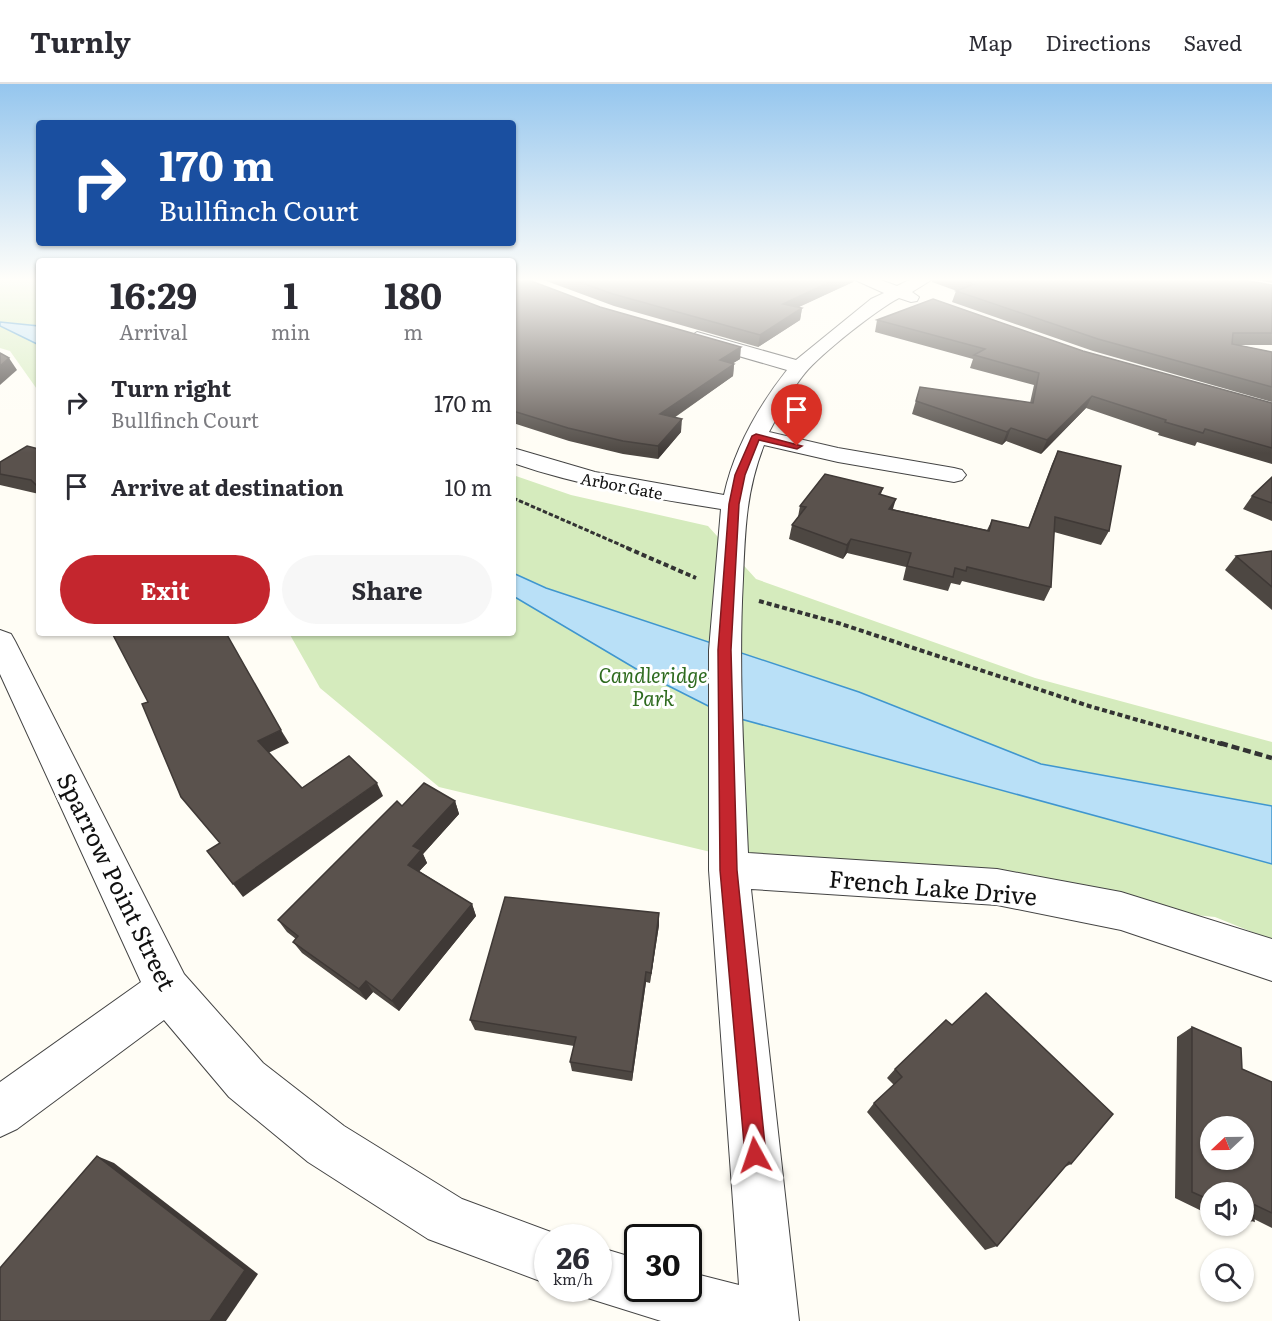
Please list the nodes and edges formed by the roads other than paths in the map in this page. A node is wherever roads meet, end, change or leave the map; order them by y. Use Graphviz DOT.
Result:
graph roads {
  1 [pos="695,337"];
  2 [pos="836,337"];
  3 [pos="800,367"];
  4 [pos="756,436"];
  5 [pos="516,456"];
  6 [pos="954,475"];
  7 [pos="734,504"];
  8 [pos="0,641"];
  9 [pos="729,870"];
  10 [pos="1272,960"];
  11 [pos="168,990"];
  12 [pos="0,1112"];
  13 [pos="534,1252"];
  14 [pos="695,1302"];
  15 [pos="765,1321"];
  16 [pos="770,1321"];
  1 -- 3 [label="street"];
  2 -- 3 [label="street"];
  3 -- 4 [label="street"];
  4 -- 6 [label="street"];
  4 -- 7 [label="street"];
  5 -- 7 [label="street, Arbor Gate"];
  7 -- 9 [label="street"];
  8 -- 11 [label="street, Sparrow Point Street"];
  9 -- 10 [label="street, French Lake Drive"];
  9 -- 16 [label="street"];
  11 -- 12 [label="street"];
  11 -- 13 [label="street, Sparrow Point Street"];
  14 -- 15 [label="street"];
}
